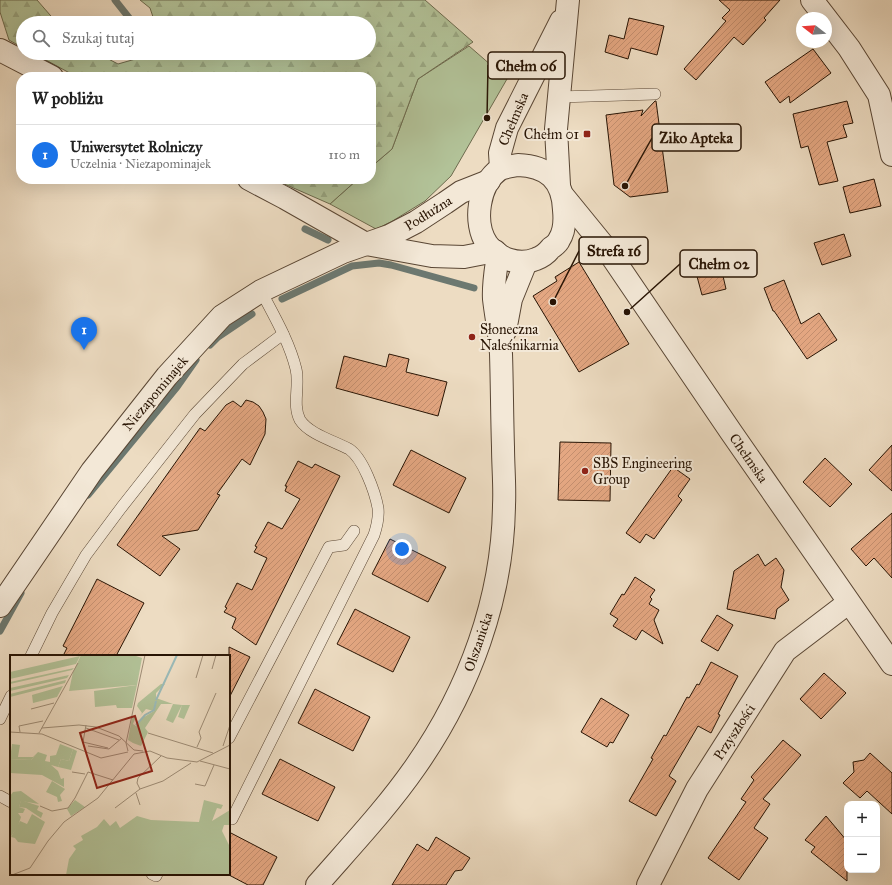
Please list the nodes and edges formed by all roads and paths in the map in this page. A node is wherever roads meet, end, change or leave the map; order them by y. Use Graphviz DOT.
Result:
graph roads {
  1 [pos="812,0"];
  2 [pos="568,4"];
  3 [pos="0,50"];
  4 [pos="16,58"];
  5 [pos="19,60"];
  6 [pos="42,72"];
  7 [pos="655,94"];
  8 [pos="559,97"];
  9 [pos="892,155"];
  10 [pos="495,175"];
  11 [pos="258,184"];
  12 [pos="561,191"];
  13 [pos="366,244"];
  14 [pos="551,249"];
  15 [pos="608,251"];
  16 [pos="496,253"];
  17 [pos="526,262"];
  18 [pos="261,291"];
  19 [pos="283,334"];
  20 [pos="501,352"];
  21 [pos="354,531"];
  22 [pos="848,603"];
  23 [pos="0,606"];
  24 [pos="31,655"];
  25 [pos="892,664"];
  26 [pos="10,698"];
  27 [pos="0,719"];
  28 [pos="230,736"];
  29 [pos="0,796"];
  30 [pos="10,801"];
  31 [pos="232,819"];
  32 [pos="317,885"];
  33 [pos="648,885"];
  1 -- 9 [label="street"];
  2 -- 8 [label="street, Chełmska"];
  2 -- 10 [label="street, Chełmska"];
  3 -- 4 [label="street"];
  5 -- 6 [label="street"];
  7 -- 8 [label="lane"];
  8 -- 12 [label="street, Chełmska"];
  10 -- 12 [label="street"];
  10 -- 13 [label="street, Podłużna"];
  10 -- 16 [label="street"];
  11 -- 13 [label="street, Podłużna"];
  12 -- 14 [label="street"];
  12 -- 15 [label="street, Chełmska"];
  13 -- 16 [label="street, Podłużna"];
  13 -- 18 [label="street, Niezapominajek"];
  14 -- 15 [label="street"];
  14 -- 17 [label="street"];
  15 -- 22 [label="street, Chełmska"];
  16 -- 17 [label="street"];
  16 -- 20 [label="street, Olszanicka"];
  17 -- 20 [label="street, Olszanicka"];
  18 -- 19 [label="lane"];
  18 -- 23 [label="street, Niezapominajek"];
  19 -- 24 [label="lane"];
  19 -- 31 [label="lane"];
  20 -- 32 [label="street, Olszanicka"];
  21 -- 28 [label="lane"];
  22 -- 25 [label="street, Chełmska"];
  22 -- 33 [label="street, Przyszłości"];
  26 -- 27 [label="lane"];
  29 -- 30 [label="lane"];
}
